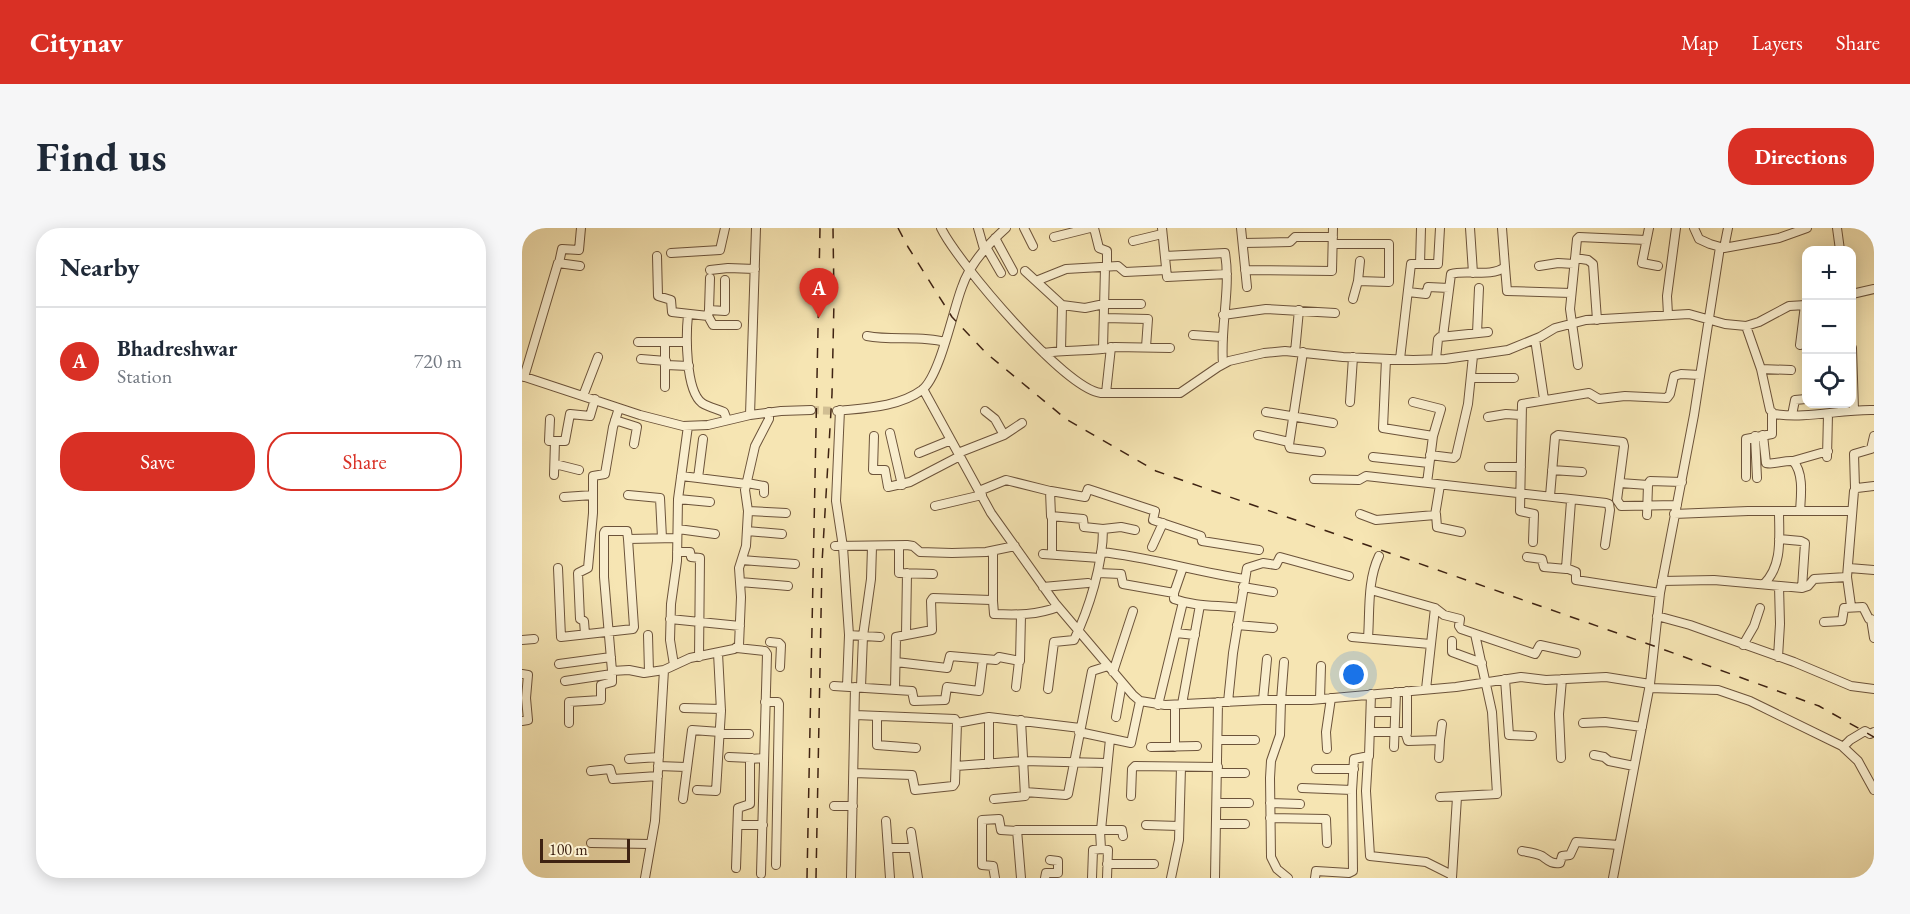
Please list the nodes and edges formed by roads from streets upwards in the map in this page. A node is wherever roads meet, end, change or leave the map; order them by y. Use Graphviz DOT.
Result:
graph roads {
  1 [pos="581,228"];
  2 [pos="725,228"];
  3 [pos="756,228"];
  4 [pos="941,228"];
  5 [pos="978,228"];
  6 [pos="1006,228"];
  7 [pos="1024,228"];
  8 [pos="1092,228"];
  9 [pos="1241,228"];
  10 [pos="1333,228"];
  11 [pos="1421,228"];
  12 [pos="1440,228"];
  13 [pos="1470,228"];
  14 [pos="1502,228"];
  15 [pos="1649,228"];
  16 [pos="1676,228"];
  17 [pos="1694,228"];
  18 [pos="1728,228"];
  19 [pos="1808,228"];
  20 [pos="1837,228"];
  21 [pos="1071,230"];
  22 [pos="1162,231"];
  23 [pos="1592,232"];
  24 [pos="1054,237"];
  25 [pos="995,238"];
  26 [pos="1646,240"];
  27 [pos="1133,241"];
  28 [pos="1333,241"];
  29 [pos="1243,243"];
  30 [pos="1033,246"];
  31 [pos="1839,246"];
  32 [pos="985,248"];
  33 [pos="1722,248"];
  34 [pos="671,252"];
  35 [pos="657,256"];
  36 [pos="1165,256"];
  37 [pos="1360,261"];
  38 [pos="1574,261"];
  39 [pos="559,263"];
  40 [pos="1420,264"];
  41 [pos="1539,266"];
  42 [pos="1658,266"];
  43 [pos="580,267"];
  44 [pos="1106,267"];
  45 [pos="1505,267"];
  46 [pos="755,269"];
  47 [pos="1166,270"];
  48 [pos="1245,270"];
  49 [pos="1013,271"];
  50 [pos="1025,271"];
  51 [pos="969,272"];
  52 [pos="1001,273"];
  53 [pos="1473,273"];
  54 [pos="1227,274"];
  55 [pos="725,280"];
  56 [pos="1036,281"];
  57 [pos="1358,281"];
  58 [pos="1247,287"];
  59 [pos="1449,288"];
  60 [pos="1479,288"];
  61 [pos="1874,289"];
  62 [pos="1408,292"];
  63 [pos="1571,293"];
  64 [pos="1856,293"];
  65 [pos="1353,299"];
  66 [pos="1062,304"];
  67 [pos="1104,304"];
  68 [pos="1141,304"];
  69 [pos="1802,305"];
  70 [pos="1299,310"];
  71 [pos="709,313"];
  72 [pos="1335,313"];
  73 [pos="688,315"];
  74 [pos="1223,315"];
  75 [pos="1668,315"];
  76 [pos="1104,318"];
  77 [pos="1708,318"];
  78 [pos="1597,320"];
  79 [pos="1572,323"];
  80 [pos="737,326"];
  81 [pos="1746,326"];
  82 [pos="1488,332"];
  83 [pos="1802,332"];
  84 [pos="1477,333"];
  85 [pos="1192,335"];
  86 [pos="867,336"];
  87 [pos="1443,336"];
  88 [pos="1222,337"];
  89 [pos="1535,339"];
  90 [pos="638,342"];
  91 [pos="665,342"];
  92 [pos="686,342"];
  93 [pos="945,342"];
  94 [pos="1800,345"];
  95 [pos="1146,347"];
  96 [pos="1107,348"];
  97 [pos="1170,348"];
  98 [pos="1061,351"];
  99 [pos="1299,352"];
  100 [pos="1044,353"];
  101 [pos="1851,354"];
  102 [pos="1473,356"];
  103 [pos="598,357"];
  104 [pos="1353,357"];
  105 [pos="1386,358"];
  106 [pos="641,359"];
  107 [pos="1400,359"];
  108 [pos="1436,359"];
  109 [pos="666,363"];
  110 [pos="1223,364"];
  111 [pos="1578,365"];
  112 [pos="688,366"];
  113 [pos="1761,369"];
  114 [pos="1791,370"];
  115 [pos="1700,375"];
  116 [pos="523,376"];
  117 [pos="1472,378"];
  118 [pos="1514,378"];
  119 [pos="664,387"];
  120 [pos="923,389"];
  121 [pos="1106,393"];
  122 [pos="583,396"];
  123 [pos="595,399"];
  124 [pos="1544,399"];
  125 [pos="1802,399"];
  126 [pos="1350,402"];
  127 [pos="1413,402"];
  128 [pos="619,408"];
  129 [pos="811,410"];
  130 [pos="1854,410"];
  131 [pos="1874,410"];
  132 [pos="985,411"];
  133 [pos="769,412"];
  134 [pos="1266,412"];
  135 [pos="1772,412"];
  136 [pos="1828,414"];
  137 [pos="750,415"];
  138 [pos="1792,415"];
  139 [pos="1520,416"];
  140 [pos="1293,417"];
  141 [pos="1488,417"];
  142 [pos="550,419"];
  143 [pos="615,420"];
  144 [pos="727,420"];
  145 [pos="1022,423"];
  146 [pos="1333,423"];
  147 [pos="688,426"];
  148 [pos="890,433"];
  149 [pos="1004,435"];
  150 [pos="1258,435"];
  151 [pos="1874,435"];
  152 [pos="874,436"];
  153 [pos="1433,436"];
  154 [pos="1759,436"];
  155 [pos="703,439"];
  156 [pos="951,440"];
  157 [pos="555,441"];
  158 [pos="1289,442"];
  159 [pos="634,444"];
  160 [pos="1321,452"];
  161 [pos="919,453"];
  162 [pos="959,455"];
  163 [pos="1373,457"];
  164 [pos="1430,459"];
  165 [pos="1793,461"];
  166 [pos="555,464"];
  167 [pos="1490,467"];
  168 [pos="1521,467"];
  169 [pos="579,470"];
  170 [pos="1552,470"];
  171 [pos="1582,472"];
  172 [pos="554,475"];
  173 [pos="681,476"];
  174 [pos="1746,477"];
  175 [pos="698,478"];
  176 [pos="1756,478"];
  177 [pos="1314,479"];
  178 [pos="1682,482"];
  179 [pos="1427,483"];
  180 [pos="1620,483"];
  181 [pos="747,484"];
  182 [pos="902,484"];
  183 [pos="1440,485"];
  184 [pos="1648,485"];
  185 [pos="1874,486"];
  186 [pos="1855,488"];
  187 [pos="1052,492"];
  188 [pos="764,493"];
  189 [pos="981,493"];
  190 [pos="1521,493"];
  191 [pos="593,495"];
  192 [pos="628,495"];
  193 [pos="1550,496"];
  194 [pos="564,497"];
  195 [pos="678,499"];
  196 [pos="710,501"];
  197 [pos="1571,501"];
  198 [pos="1677,505"];
  199 [pos="935,506"];
  200 [pos="1648,510"];
  201 [pos="748,511"];
  202 [pos="1779,511"];
  203 [pos="1800,511"];
  204 [pos="1852,511"];
  205 [pos="786,513"];
  206 [pos="1360,514"];
  207 [pos="1436,514"];
  208 [pos="1674,514"];
  209 [pos="1052,517"];
  210 [pos="1163,523"];
  211 [pos="1104,529"];
  212 [pos="1135,530"];
  213 [pos="747,531"];
  214 [pos="1461,532"];
  215 [pos="678,533"];
  216 [pos="715,534"];
  217 [pos="782,534"];
  218 [pos="662,538"];
  219 [pos="628,539"];
  220 [pos="1779,539"];
  221 [pos="1533,542"];
  222 [pos="1605,545"];
  223 [pos="899,546"];
  224 [pos="1015,546"];
  225 [pos="839,547"];
  226 [pos="872,547"];
  227 [pos="1152,547"];
  228 [pos="1259,550"];
  229 [pos="993,551"];
  230 [pos="677,552"];
  231 [pos="1043,554"];
  232 [pos="1052,554"];
  233 [pos="1101,555"];
  234 [pos="1379,556"];
  235 [pos="1527,557"];
  236 [pos="742,560"];
  237 [pos="795,564"];
  238 [pos="1183,567"];
  239 [pos="558,568"];
  240 [pos="1566,569"];
  241 [pos="1874,570"];
  242 [pos="907,573"];
  243 [pos="1098,573"];
  244 [pos="1848,573"];
  245 [pos="933,574"];
  246 [pos="1349,576"];
  247 [pos="1662,581"];
  248 [pos="740,582"];
  249 [pos="1088,583"];
  250 [pos="1244,583"];
  251 [pos="1764,584"];
  252 [pos="788,586"];
  253 [pos="1779,586"];
  254 [pos="1043,587"];
  255 [pos="1802,588"];
  256 [pos="1371,590"];
  257 [pos="1273,592"];
  258 [pos="1174,593"];
  259 [pos="1660,593"];
  260 [pos="993,600"];
  261 [pos="1182,602"];
  262 [pos="1200,605"];
  263 [pos="1851,606"];
  264 [pos="1058,607"];
  265 [pos="1240,608"];
  266 [pos="1435,608"];
  267 [pos="1760,608"];
  268 [pos="1134,611"];
  269 [pos="1022,615"];
  270 [pos="1657,616"];
  271 [pos="670,620"];
  272 [pos="1872,620"];
  273 [pos="698,622"];
  274 [pos="1824,622"];
  275 [pos="1237,625"];
  276 [pos="740,626"];
  277 [pos="1273,628"];
  278 [pos="608,631"];
  279 [pos="1078,631"];
  280 [pos="1176,633"];
  281 [pos="1475,633"];
  282 [pos="585,634"];
  283 [pos="906,634"];
  284 [pos="648,635"];
  285 [pos="849,635"];
  286 [pos="1195,635"];
  287 [pos="863,636"];
  288 [pos="880,637"];
  289 [pos="1352,637"];
  290 [pos="1368,638"];
  291 [pos="1874,638"];
  292 [pos="534,639"];
  293 [pos="522,640"];
  294 [pos="1452,641"];
  295 [pos="770,642"];
  296 [pos="1430,644"];
  297 [pos="1743,645"];
  298 [pos="737,648"];
  299 [pos="718,653"];
  300 [pos="1576,653"];
  301 [pos="611,657"];
  302 [pos="699,657"];
  303 [pos="1778,657"];
  304 [pos="983,659"];
  305 [pos="1267,659"];
  306 [pos="1019,661"];
  307 [pos="896,662"];
  308 [pos="1284,662"];
  309 [pos="1482,663"];
  310 [pos="559,664"];
  311 [pos="674,665"];
  312 [pos="767,666"];
  313 [pos="1322,666"];
  314 [pos="1111,669"];
  315 [pos="664,670"];
  316 [pos="649,672"];
  317 [pos="612,673"];
  318 [pos="522,674"];
  319 [pos="1505,679"];
  320 [pos="1562,679"];
  321 [pos="565,681"];
  322 [pos="1122,682"];
  323 [pos="1487,683"];
  324 [pos="834,686"];
  325 [pos="1650,686"];
  326 [pos="854,687"];
  327 [pos="1016,687"];
  328 [pos="895,689"];
  329 [pos="1048,689"];
  330 [pos="1426,689"];
  331 [pos="1874,689"];
  332 [pos="1407,691"];
  333 [pos="1396,692"];
  334 [pos="1371,694"];
  335 [pos="1331,698"];
  336 [pos="1320,699"];
  337 [pos="1263,700"];
  338 [pos="1140,701"];
  339 [pos="1281,701"];
  340 [pos="765,702"];
  341 [pos="1218,702"];
  342 [pos="1228,702"];
  343 [pos="1158,705"];
  344 [pos="1179,705"];
  345 [pos="684,708"];
  346 [pos="721,709"];
  347 [pos="1371,712"];
  348 [pos="1395,712"];
  349 [pos="855,715"];
  350 [pos="877,716"];
  351 [pos="989,717"];
  352 [pos="1116,717"];
  353 [pos="1021,720"];
  354 [pos="522,721"];
  355 [pos="569,723"];
  356 [pos="957,723"];
  357 [pos="1583,723"];
  358 [pos="1442,724"];
  359 [pos="1642,727"];
  360 [pos="1079,730"];
  361 [pos="1370,732"];
  362 [pos="1394,732"];
  363 [pos="1874,732"];
  364 [pos="720,733"];
  365 [pos="1407,733"];
  366 [pos="749,734"];
  367 [pos="1532,736"];
  368 [pos="1110,739"];
  369 [pos="1218,740"];
  370 [pos="1254,740"];
  371 [pos="1440,740"];
  372 [pos="1197,746"];
  373 [pos="1151,747"];
  374 [pos="1175,747"];
  375 [pos="1394,747"];
  376 [pos="1843,747"];
  377 [pos="916,748"];
  378 [pos="1327,749"];
  379 [pos="1594,755"];
  380 [pos="729,757"];
  381 [pos="1368,757"];
  382 [pos="751,758"];
  383 [pos="764,758"];
  384 [pos="1439,758"];
  385 [pos="1561,758"];
  386 [pos="629,759"];
  387 [pos="659,761"];
  388 [pos="1023,761"];
  389 [pos="1074,762"];
  390 [pos="1106,763"];
  391 [pos="989,764"];
  392 [pos="956,766"];
  393 [pos="1634,766"];
  394 [pos="686,767"];
  395 [pos="1181,767"];
  396 [pos="1316,769"];
  397 [pos="1354,769"];
  398 [pos="1217,770"];
  399 [pos="591,771"];
  400 [pos="854,772"];
  401 [pos="1245,773"];
  402 [pos="657,776"];
  403 [pos="1302,788"];
  404 [pos="697,790"];
  405 [pos="1352,790"];
  406 [pos="1874,790"];
  407 [pos="1025,792"];
  408 [pos="1131,796"];
  409 [pos="1440,797"];
  410 [pos="1457,797"];
  411 [pos="684,799"];
  412 [pos="994,799"];
  413 [pos="1217,803"];
  414 [pos="1249,803"];
  415 [pos="1270,803"];
  416 [pos="1300,804"];
  417 [pos="834,806"];
  418 [pos="853,806"];
  419 [pos="1270,818"];
  420 [pos="886,821"];
  421 [pos="1216,824"];
  422 [pos="1245,824"];
  423 [pos="738,825"];
  424 [pos="763,825"];
  425 [pos="1146,825"];
  426 [pos="1179,826"];
  427 [pos="1100,830"];
  428 [pos="1017,831"];
  429 [pos="911,832"];
  430 [pos="1122,836"];
  431 [pos="591,843"];
  432 [pos="1327,843"];
  433 [pos="651,844"];
  434 [pos="1619,845"];
  435 [pos="888,848"];
  436 [pos="913,848"];
  437 [pos="1101,849"];
  438 [pos="1522,851"];
  439 [pos="1050,860"];
  440 [pos="1107,864"];
  441 [pos="1154,864"];
  442 [pos="776,865"];
  443 [pos="736,868"];
  444 [pos="761,874"];
  445 [pos="1059,876"];
  446 [pos="1452,876"];
  447 [pos="645,878"];
  448 [pos="851,878"];
  449 [pos="890,878"];
  450 [pos="918,878"];
  451 [pos="995,878"];
  452 [pos="1021,878"];
  453 [pos="1045,878"];
  454 [pos="1092,878"];
  455 [pos="1107,878"];
  456 [pos="1171,878"];
  457 [pos="1215,878"];
  458 [pos="1288,878"];
  459 [pos="1315,878"];
  460 [pos="1613,878"];
  1 -- 39 [label="street"];
  2 -- 34 [label="street"];
  3 -- 46 [label="street"];
  4 -- 51 [label="street"];
  5 -- 32 [label="street"];
  6 -- 25 [label="street"];
  7 -- 30 [label="street"];
  8 -- 21 [label="street"];
  8 -- 44 [label="street"];
  9 -- 29 [label="street"];
  10 -- 28 [label="street"];
  11 -- 40 [label="street"];
  12 -- 40 [label="street"];
  13 -- 53 [label="street"];
  14 -- 45 [label="street"];
  15 -- 26 [label="street"];
  16 -- 75 [label="street"];
  17 -- 33 [label="street"];
  18 -- 33 [label="street"];
  19 -- 33 [label="street"];
  20 -- 31 [label="street"];
  21 -- 24 [label="street"];
  22 -- 27 [label="street"];
  22 -- 36 [label="street"];
  23 -- 26 [label="street"];
  23 -- 38 [label="street"];
  25 -- 32 [label="street"];
  25 -- 49 [label="street"];
  26 -- 42 [label="street"];
  28 -- 29 [label="street"];
  28 -- 48 [label="street"];
  28 -- 57 [label="street"];
  29 -- 48 [label="street"];
  32 -- 51 [label="street"];
  32 -- 52 [label="street"];
  33 -- 77 [label="street"];
  35 -- 73 [label="street"];
  36 -- 47 [label="street"];
  36 -- 54 [label="street"];
  37 -- 57 [label="street"];
  38 -- 41 [label="street"];
  38 -- 63 [label="street"];
  38 -- 78 [label="street"];
  39 -- 43 [label="street"];
  39 -- 116 [label="street"];
  40 -- 62 [label="street"];
  44 -- 47 [label="street"];
  44 -- 56 [label="street"];
  44 -- 67 [label="street"];
  45 -- 53 [label="street"];
  45 -- 63 [label="street"];
  46 -- 71 [label="street"];
  46 -- 137 [label="street"];
  47 -- 54 [label="street"];
  48 -- 58 [label="street"];
  50 -- 56 [label="street"];
  51 -- 93 [label="street"];
  51 -- 100 [label="street"];
  53 -- 59 [label="street"];
  54 -- 74 [label="street"];
  55 -- 71 [label="street"];
  56 -- 66 [label="street"];
  57 -- 65 [label="street"];
  59 -- 62 [label="street"];
  59 -- 87 [label="street"];
  60 -- 84 [label="street"];
  61 -- 64 [label="street"];
  62 -- 107 [label="street"];
  63 -- 79 [label="street"];
  66 -- 67 [label="street"];
  66 -- 98 [label="street"];
  67 -- 68 [label="street"];
  67 -- 76 [label="street"];
  69 -- 81 [label="street"];
  70 -- 72 [label="street"];
  70 -- 74 [label="street"];
  70 -- 99 [label="street"];
  71 -- 73 [label="street"];
  71 -- 80 [label="street"];
  73 -- 92 [label="street"];
  74 -- 88 [label="street"];
  75 -- 77 [label="street"];
  75 -- 78 [label="street"];
  76 -- 95 [label="street"];
  76 -- 96 [label="street"];
  77 -- 81 [label="street"];
  77 -- 115 [label="street"];
  78 -- 79 [label="street"];
  79 -- 89 [label="street"];
  79 -- 111 [label="street"];
  81 -- 113 [label="street"];
  82 -- 84 [label="street"];
  83 -- 94 [label="street"];
  84 -- 87 [label="street"];
  85 -- 88 [label="street"];
  86 -- 93 [label="street"];
  87 -- 108 [label="street"];
  88 -- 110 [label="street"];
  89 -- 102 [label="street"];
  89 -- 124 [label="street"];
  90 -- 91 [label="street"];
  91 -- 92 [label="street"];
  91 -- 109 [label="street"];
  92 -- 112 [label="street"];
  93 -- 120 [label="street"];
  95 -- 96 [label="street"];
  95 -- 97 [label="street"];
  96 -- 98 [label="street"];
  96 -- 121 [label="street"];
  98 -- 100 [label="street"];
  99 -- 104 [label="street"];
  99 -- 110 [label="street"];
  99 -- 140 [label="street"];
  100 -- 121 [label="street"];
  101 -- 130 [label="street"];
  102 -- 108 [label="street"];
  102 -- 117 [label="street"];
  103 -- 122 [label="street"];
  104 -- 105 [label="street"];
  104 -- 126 [label="street"];
  105 -- 107 [label="street"];
  105 -- 153 [label="street"];
  106 -- 109 [label="street"];
  107 -- 108 [label="street"];
  109 -- 112 [label="street"];
  109 -- 119 [label="street"];
  110 -- 121 [label="street"];
  112 -- 144 [label="street"];
  113 -- 114 [label="street"];
  113 -- 135 [label="street"];
  115 -- 124 [label="street"];
  115 -- 178 [label="street"];
  116 -- 122 [label="street"];
  117 -- 118 [label="street"];
  117 -- 164 [label="street"];
  120 -- 156 [label="street"];
  120 -- 225 [label="street"];
  122 -- 123 [label="street"];
  123 -- 128 [label="street"];
  123 -- 157 [label="street"];
  124 -- 139 [label="street"];
  125 -- 138 [label="street"];
  127 -- 153 [label="street"];
  128 -- 143 [label="street"];
  128 -- 147 [label="street"];
  129 -- 133 [label="street"];
  130 -- 131 [label="street"];
  130 -- 136 [label="street"];
  132 -- 149 [label="street"];
  133 -- 137 [label="street"];
  133 -- 181 [label="street"];
  134 -- 140 [label="street"];
  135 -- 138 [label="street"];
  135 -- 154 [label="street"];
  136 -- 138 [label="street"];
  136 -- 165 [label="street"];
  137 -- 144 [label="street"];
  139 -- 141 [label="street"];
  139 -- 168 [label="street"];
  140 -- 146 [label="street"];
  140 -- 158 [label="street"];
  142 -- 157 [label="street"];
  143 -- 159 [label="street"];
  143 -- 191 [label="street"];
  144 -- 147 [label="street"];
  145 -- 149 [label="street"];
  147 -- 173 [label="street"];
  148 -- 182 [label="street"];
  149 -- 162 [label="street"];
  150 -- 158 [label="street"];
  151 -- 186 [label="street"];
  152 -- 182 [label="street"];
  153 -- 164 [label="street"];
  154 -- 165 [label="street"];
  154 -- 174 [label="street"];
  154 -- 176 [label="street"];
  155 -- 175 [label="street"];
  156 -- 161 [label="street"];
  156 -- 162 [label="street"];
  157 -- 166 [label="street"];
  158 -- 160 [label="street"];
  162 -- 182 [label="street"];
  162 -- 189 [label="street"];
  163 -- 164 [label="street"];
  164 -- 179 [label="street"];
  165 -- 203 [label="street"];
  166 -- 169 [label="street"];
  166 -- 172 [label="street"];
  167 -- 168 [label="street"];
  168 -- 190 [label="street"];
  170 -- 171 [label="street"];
  170 -- 180 [label="street"];
  170 -- 193 [label="street"];
  173 -- 175 [label="street"];
  173 -- 195 [label="street"];
  175 -- 181 [label="street"];
  177 -- 179 [label="street"];
  178 -- 184 [label="street"];
  178 -- 198 [label="street"];
  179 -- 183 [label="street"];
  180 -- 184 [label="street"];
  180 -- 200 [label="street"];
  181 -- 188 [label="street"];
  181 -- 201 [label="street"];
  183 -- 190 [label="street"];
  183 -- 207 [label="street"];
  184 -- 200 [label="street"];
  185 -- 186 [label="street"];
  186 -- 204 [label="street"];
  187 -- 189 [label="street"];
  187 -- 209 [label="street"];
  187 -- 210 [label="street"];
  189 -- 199 [label="street"];
  189 -- 224 [label="street"];
  190 -- 193 [label="street"];
  190 -- 221 [label="street"];
  191 -- 194 [label="street"];
  191 -- 282 [label="street"];
  192 -- 218 [label="street"];
  193 -- 197 [label="street"];
  195 -- 196 [label="street"];
  195 -- 215 [label="street"];
  197 -- 222 [label="street"];
  197 -- 240 [label="street"];
  198 -- 200 [label="street"];
  198 -- 208 [label="street"];
  201 -- 205 [label="street"];
  201 -- 213 [label="street"];
  202 -- 203 [label="street"];
  202 -- 208 [label="street"];
  202 -- 220 [label="street"];
  203 -- 204 [label="street"];
  204 -- 244 [label="street"];
  206 -- 207 [label="street"];
  207 -- 214 [label="street"];
  208 -- 247 [label="street"];
  209 -- 211 [label="street"];
  209 -- 232 [label="street"];
  210 -- 227 [label="street"];
  210 -- 228 [label="street"];
  211 -- 212 [label="street"];
  211 -- 233 [label="street"];
  213 -- 217 [label="street"];
  213 -- 236 [label="street"];
  215 -- 216 [label="street"];
  215 -- 218 [label="street"];
  215 -- 230 [label="street"];
  218 -- 219 [label="street"];
  219 -- 278 [label="street"];
  219 -- 278 [label="street"];
  220 -- 251 [label="street"];
  220 -- 255 [label="street"];
  223 -- 226 [label="street"];
  223 -- 229 [label="street"];
  223 -- 242 [label="street"];
  224 -- 229 [label="street"];
  224 -- 254 [label="street"];
  225 -- 226 [label="street"];
  225 -- 285 [label="street"];
  226 -- 287 [label="street"];
  229 -- 260 [label="street"];
  230 -- 271 [label="street"];
  230 -- 273 [label="street"];
  231 -- 232 [label="street"];
  232 -- 233 [label="street"];
  233 -- 238 [label="street"];
  233 -- 243 [label="street"];
  234 -- 256 [label="street"];
  235 -- 240 [label="street"];
  236 -- 237 [label="street"];
  236 -- 248 [label="street"];
  238 -- 250 [label="street"];
  238 -- 258 [label="street"];
  239 -- 282 [label="street"];
  240 -- 259 [label="street"];
  241 -- 244 [label="street"];
  242 -- 245 [label="street"];
  242 -- 283 [label="street"];
  243 -- 258 [label="street"];
  243 -- 279 [label="street"];
  244 -- 255 [label="street"];
  244 -- 263 [label="street"];
  246 -- 250 [label="street"];
  247 -- 251 [label="street"];
  247 -- 259 [label="street"];
  248 -- 252 [label="street"];
  248 -- 276 [label="street"];
  249 -- 254 [label="street"];
  250 -- 257 [label="street"];
  250 -- 265 [label="street"];
  251 -- 253 [label="street"];
  253 -- 255 [label="street"];
  253 -- 303 [label="street"];
  254 -- 264 [label="street"];
  256 -- 266 [label="street"];
  256 -- 290 [label="street"];
  258 -- 261 [label="street"];
  259 -- 270 [label="street"];
  260 -- 269 [label="street"];
  260 -- 283 [label="street"];
  261 -- 262 [label="street"];
  261 -- 280 [label="street"];
  262 -- 265 [label="street"];
  262 -- 286 [label="street"];
  263 -- 272 [label="street"];
  263 -- 274 [label="street"];
  264 -- 269 [label="street"];
  264 -- 279 [label="street"];
  265 -- 275 [label="street"];
  266 -- 281 [label="street"];
  266 -- 296 [label="street"];
  267 -- 297 [label="street"];
  268 -- 314 [label="street"];
  269 -- 306 [label="street"];
  270 -- 297 [label="street"];
  270 -- 325 [label="street"];
  271 -- 273 [label="street"];
  271 -- 311 [label="street"];
  272 -- 291 [label="street"];
  273 -- 276 [label="street"];
  273 -- 302 [label="street"];
  275 -- 277 [label="street"];
  275 -- 342 [label="street"];
  276 -- 298 [label="street"];
  278 -- 282 [label="street"];
  278 -- 301 [label="street"];
  279 -- 314 [label="street"];
  279 -- 329 [label="street"];
  280 -- 286 [label="street"];
  280 -- 343 [label="street"];
  281 -- 300 [label="street"];
  281 -- 309 [label="street"];
  283 -- 307 [label="street"];
  284 -- 316 [label="street"];
  285 -- 287 [label="street"];
  285 -- 326 [label="street"];
  286 -- 344 [label="street"];
  287 -- 288 [label="street"];
  287 -- 326 [label="street"];
  289 -- 290 [label="street"];
  290 -- 296 [label="street"];
  292 -- 293 [label="street"];
  294 -- 309 [label="street"];
  295 -- 312 [label="street"];
  296 -- 330 [label="street"];
  297 -- 303 [label="street"];
  298 -- 299 [label="street"];
  298 -- 312 [label="street"];
  299 -- 302 [label="street"];
  299 -- 346 [label="street"];
  301 -- 310 [label="street"];
  301 -- 317 [label="street"];
  302 -- 311 [label="street"];
  303 -- 331 [label="street"];
  304 -- 306 [label="street"];
  304 -- 307 [label="street"];
  304 -- 328 [label="street"];
  305 -- 337 [label="street"];
  306 -- 327 [label="street"];
  307 -- 328 [label="street"];
  308 -- 339 [label="street"];
  309 -- 323 [label="street"];
  311 -- 315 [label="street"];
  312 -- 340 [label="street"];
  313 -- 336 [label="street"];
  314 -- 322 [label="street"];
  314 -- 360 [label="street"];
  315 -- 316 [label="street"];
  315 -- 387 [label="street"];
  316 -- 317 [label="street"];
  317 -- 321 [label="street"];
  317 -- 355 [label="street"];
  318 -- 354 [label="street"];
  319 -- 320 [label="street"];
  319 -- 323 [label="street"];
  319 -- 367 [label="street"];
  320 -- 325 [label="street"];
  320 -- 385 [label="street"];
  322 -- 338 [label="street"];
  322 -- 352 [label="street"];
  323 -- 330 [label="street"];
  323 -- 410 [label="street"];
  324 -- 326 [label="street"];
  325 -- 359 [label="street"];
  325 -- 376 [label="street"];
  326 -- 328 [label="street"];
  326 -- 349 [label="street"];
  330 -- 332 [label="street"];
  332 -- 333 [label="street"];
  332 -- 365 [label="street"];
  333 -- 334 [label="street"];
  333 -- 348 [label="street"];
  334 -- 335 [label="street"];
  334 -- 347 [label="street"];
  335 -- 336 [label="street"];
  335 -- 378 [label="street"];
  336 -- 339 [label="street"];
  337 -- 339 [label="street"];
  337 -- 342 [label="street"];
  338 -- 343 [label="street"];
  338 -- 368 [label="street"];
  339 -- 415 [label="street"];
  340 -- 383 [label="street"];
  340 -- 442 [label="street"];
  341 -- 342 [label="street"];
  341 -- 344 [label="street"];
  341 -- 369 [label="street"];
  343 -- 344 [label="street"];
  344 -- 374 [label="street"];
  345 -- 346 [label="street"];
  346 -- 364 [label="street"];
  347 -- 348 [label="street"];
  347 -- 361 [label="street"];
  348 -- 362 [label="street"];
  349 -- 350 [label="street"];
  349 -- 400 [label="street"];
  350 -- 356 [label="street"];
  350 -- 377 [label="street"];
  351 -- 353 [label="street"];
  351 -- 356 [label="street"];
  351 -- 391 [label="street"];
  353 -- 360 [label="street"];
  353 -- 388 [label="street"];
  356 -- 392 [label="street"];
  357 -- 359 [label="street"];
  358 -- 371 [label="street"];
  359 -- 393 [label="street"];
  360 -- 368 [label="street"];
  360 -- 389 [label="street"];
  361 -- 362 [label="street"];
  361 -- 381 [label="street"];
  362 -- 365 [label="street"];
  362 -- 375 [label="street"];
  363 -- 376 [label="street"];
  364 -- 366 [label="street"];
  364 -- 394 [label="street"];
  364 -- 404 [label="street"];
  365 -- 371 [label="street"];
  368 -- 390 [label="street"];
  369 -- 370 [label="street"];
  369 -- 398 [label="street"];
  371 -- 384 [label="street"];
  372 -- 374 [label="street"];
  373 -- 374 [label="street"];
  376 -- 406 [label="street"];
  379 -- 393 [label="street"];
  380 -- 382 [label="street"];
  381 -- 397 [label="street"];
  381 -- 446 [label="street"];
  382 -- 383 [label="street"];
  382 -- 423 [label="street"];
  383 -- 424 [label="street"];
  386 -- 387 [label="street"];
  387 -- 394 [label="street"];
  387 -- 402 [label="street"];
  388 -- 389 [label="street"];
  388 -- 391 [label="street"];
  388 -- 407 [label="street"];
  389 -- 390 [label="street"];
  389 -- 407 [label="street"];
  390 -- 427 [label="street"];
  391 -- 392 [label="street"];
  392 -- 400 [label="street"];
  393 -- 434 [label="street"];
  394 -- 411 [label="street"];
  395 -- 398 [label="street"];
  395 -- 408 [label="street"];
  395 -- 426 [label="street"];
  396 -- 397 [label="street"];
  397 -- 405 [label="street"];
  398 -- 401 [label="street"];
  398 -- 413 [label="street"];
  399 -- 402 [label="street"];
  400 -- 418 [label="street"];
  402 -- 433 [label="street"];
  403 -- 405 [label="street"];
  405 -- 459 [label="street"];
  407 -- 412 [label="street"];
  409 -- 410 [label="street"];
  410 -- 446 [label="street"];
  413 -- 414 [label="street"];
  413 -- 421 [label="street"];
  415 -- 416 [label="street"];
  415 -- 419 [label="street"];
  417 -- 418 [label="street"];
  418 -- 448 [label="street"];
  419 -- 432 [label="street"];
  419 -- 458 [label="street"];
  420 -- 435 [label="street"];
  421 -- 422 [label="street"];
  421 -- 457 [label="street"];
  423 -- 424 [label="street"];
  423 -- 443 [label="street"];
  424 -- 444 [label="street"];
  425 -- 426 [label="street"];
  426 -- 456 [label="street"];
  427 -- 428 [label="street"];
  427 -- 430 [label="street"];
  427 -- 437 [label="street"];
  428 -- 451 [label="street"];
  428 -- 452 [label="street"];
  429 -- 436 [label="street"];
  431 -- 433 [label="street"];
  433 -- 447 [label="street"];
  434 -- 438 [label="street"];
  434 -- 460 [label="street"];
  435 -- 436 [label="street"];
  435 -- 449 [label="street"];
  436 -- 450 [label="street"];
  437 -- 440 [label="street"];
  437 -- 454 [label="street"];
  439 -- 445 [label="street"];
  440 -- 441 [label="street"];
  440 -- 455 [label="street"];
  445 -- 453 [label="street"];
}
